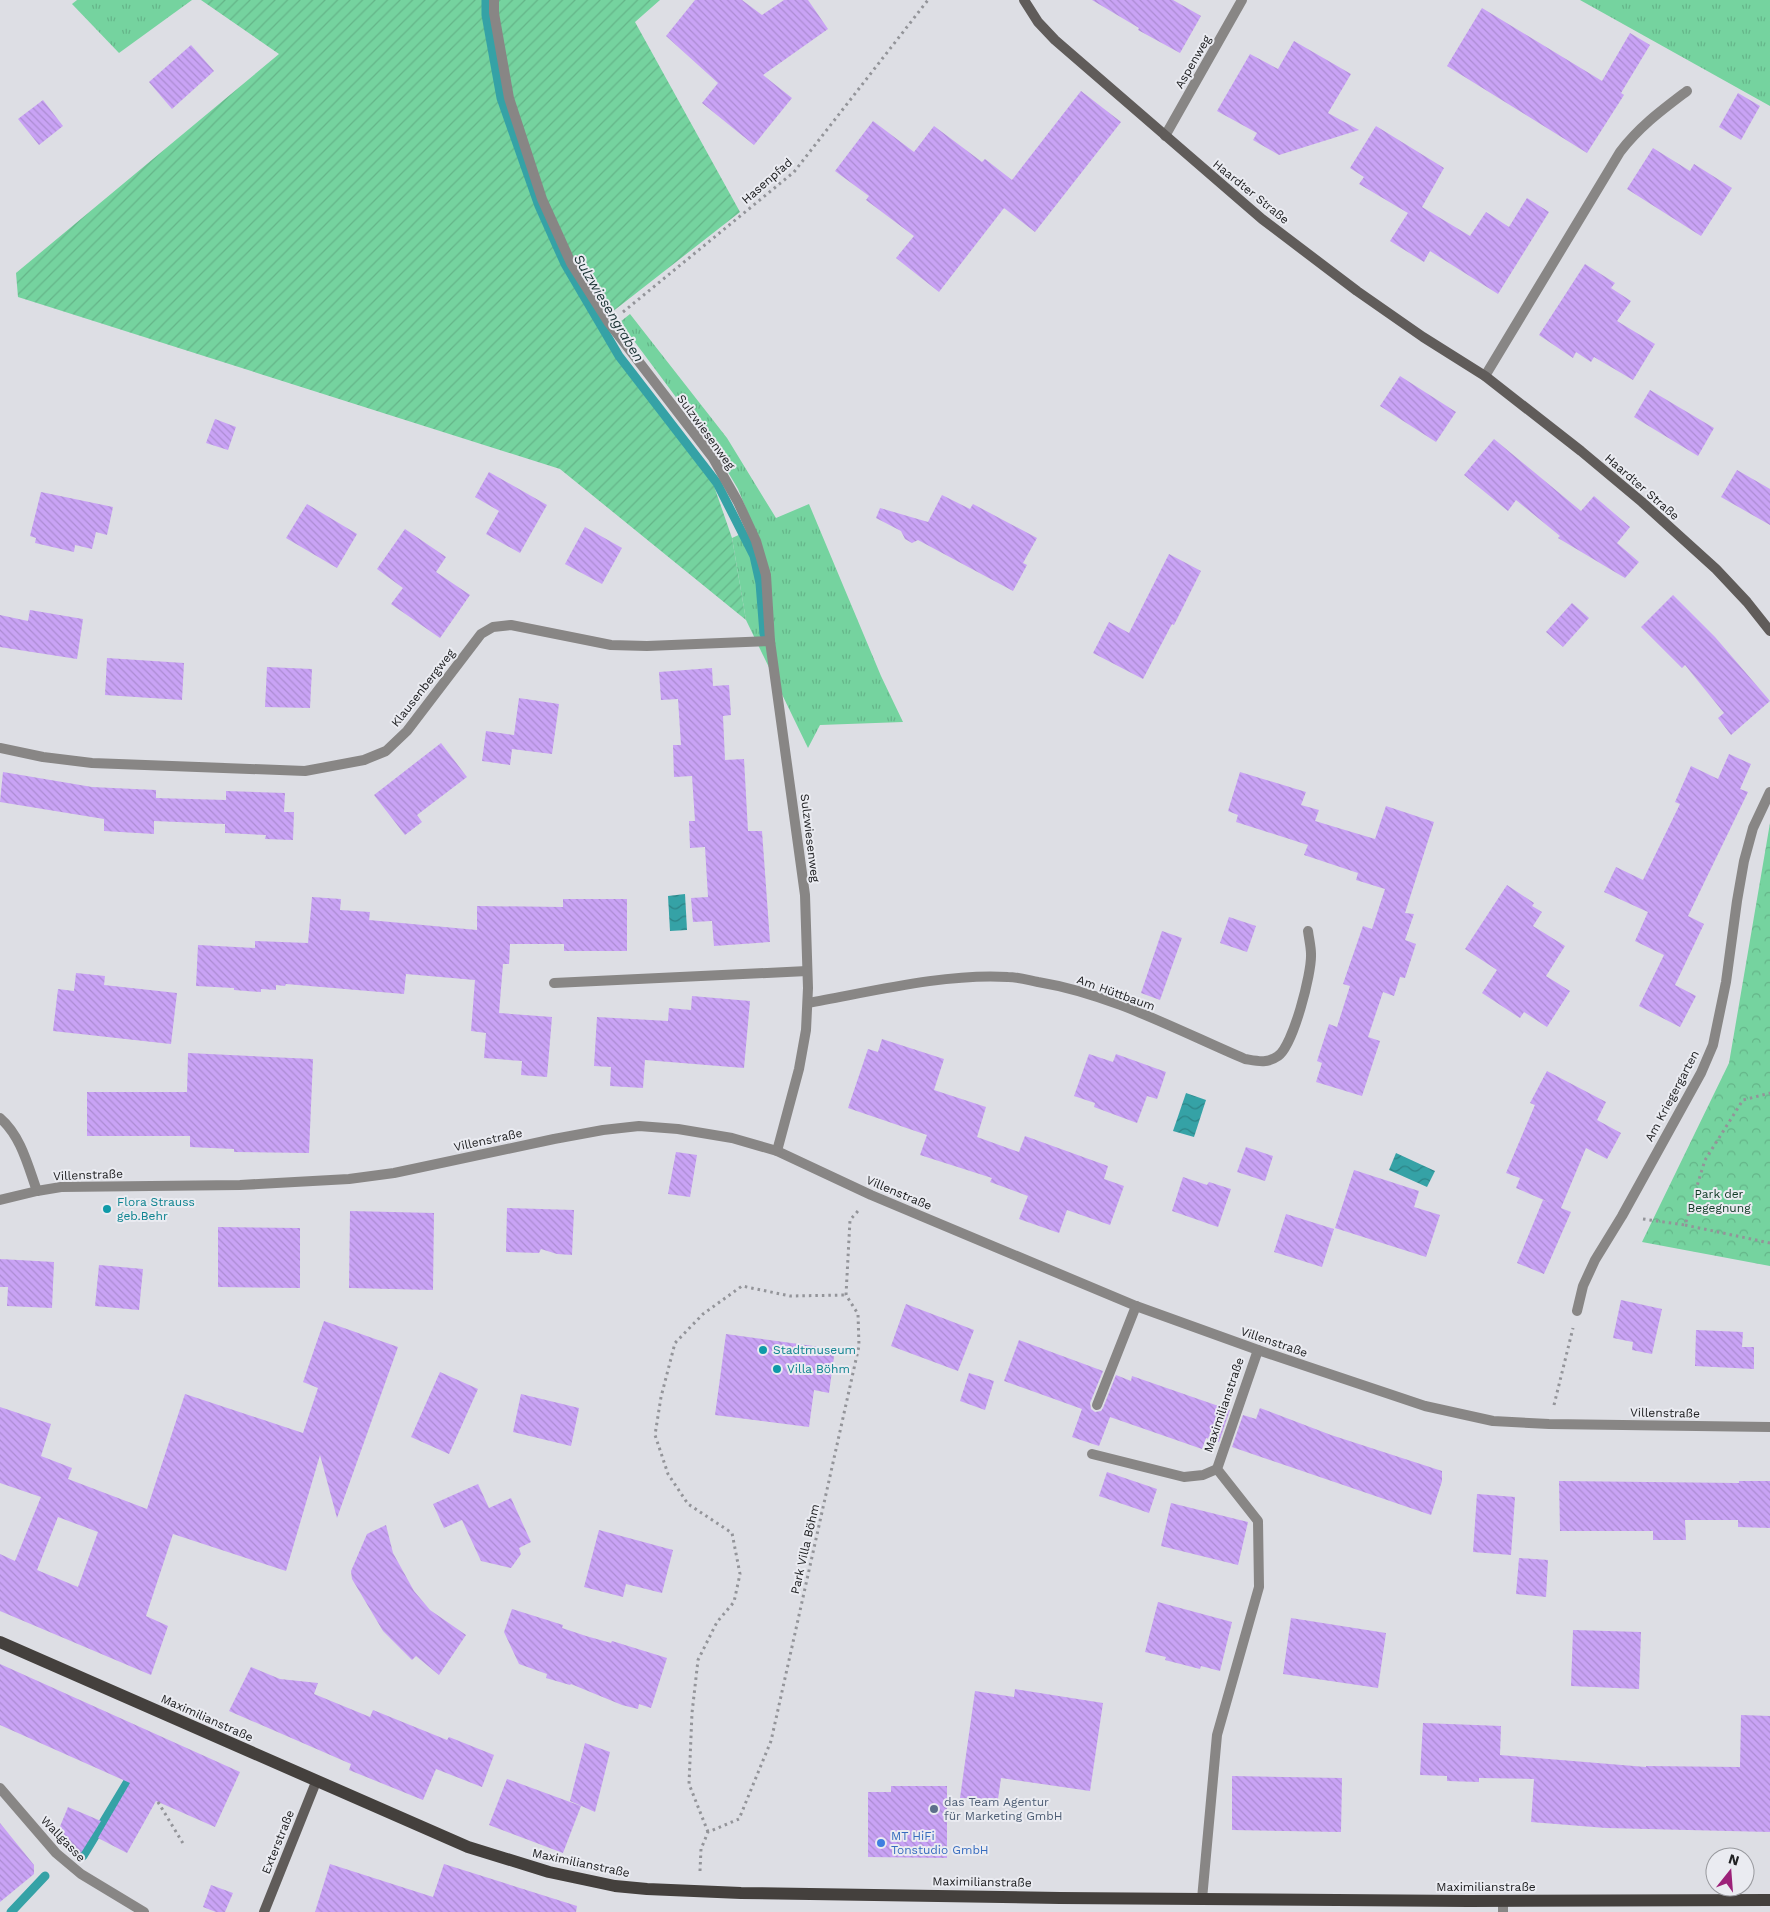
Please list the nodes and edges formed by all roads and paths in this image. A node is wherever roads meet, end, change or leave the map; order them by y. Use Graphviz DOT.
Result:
graph roads {
  1 [pos="494,0"];
  2 [pos="928,0"];
  3 [pos="1024,0"];
  4 [pos="1242,0"];
  5 [pos="1688,92"];
  6 [pos="1165,136"];
  7 [pos="609,323"];
  8 [pos="1484,376"];
  9 [pos="1770,631"];
  10 [pos="770,641"];
  11 [pos="0,748"];
  12 [pos="1770,792"];
  13 [pos="1308,931"];
  14 [pos="807,971"];
  15 [pos="554,984"];
  16 [pos="808,1003"];
  17 [pos="1770,1093"];
  18 [pos="0,1118"];
  19 [pos="777,1151"];
  20 [pos="37,1191"];
  21 [pos="871,1195"];
  22 [pos="0,1200"];
  23 [pos="1622,1216"];
  24 [pos="1685,1226"];
  25 [pos="1770,1243"];
  26 [pos="846,1295"];
  27 [pos="1136,1306"];
  28 [pos="1577,1311"];
  29 [pos="1258,1350"];
  30 [pos="1097,1405"];
  31 [pos="1549,1424"];
  32 [pos="1770,1427"];
  33 [pos="1092,1454"];
  34 [pos="1217,1469"];
  35 [pos="0,1642"];
  36 [pos="316,1782"];
  37 [pos="0,1788"];
  38 [pos="158,1802"];
  39 [pos="708,1832"];
  40 [pos="184,1845"];
  41 [pos="699,1891"];
  42 [pos="1202,1899"];
  43 [pos="1770,1900"];
  44 [pos="1503,1906"];
  45 [pos="144,1912"];
  46 [pos="264,1912"];
  1 -- 7 [label="street, Sulzwiesenweg"];
  2 -- 7 [label="path, Hasenpfad"];
  3 -- 6 [label="street, Haardter Straße"];
  4 -- 6 [label="street, Aspenweg"];
  5 -- 8 [label="street"];
  6 -- 8 [label="street, Haardter Straße"];
  7 -- 10 [label="street, Sulzwiesenweg"];
  8 -- 9 [label="street, Haardter Straße"];
  10 -- 11 [label="street, Klausenbergweg"];
  10 -- 14 [label="street, Sulzwiesenweg"];
  12 -- 23 [label="street, Am Kriegergarten"];
  13 -- 16 [label="street, Am Hüttbaum"];
  14 -- 15 [label="street"];
  14 -- 16 [label="street, Sulzwiesenweg"];
  16 -- 19 [label="street, Sulzwiesenweg"];
  17 -- 24 [label="path"];
  18 -- 20 [label="street"];
  19 -- 20 [label="street, Villenstraße"];
  19 -- 21 [label="street, Villenstraße"];
  20 -- 22 [label="street, Villenstraße"];
  21 -- 26 [label="path"];
  21 -- 27 [label="street, Villenstraße"];
  23 -- 24 [label="path"];
  23 -- 28 [label="street, Am Kriegergarten"];
  24 -- 25 [label="path"];
  26 -- 39 [label="path, Park Villa Böhm"];
  26 -- 39 [label="path"];
  27 -- 29 [label="street, Villenstraße"];
  27 -- 30 [label="street"];
  28 -- 31 [label="path"];
  29 -- 31 [label="street, Villenstraße"];
  29 -- 34 [label="street, Maximilianstraße"];
  31 -- 32 [label="street, Villenstraße"];
  33 -- 34 [label="street"];
  34 -- 42 [label="street, Maximilianstraße"];
  35 -- 36 [label="main road, Maximilianstraße"];
  36 -- 41 [label="main road, Maximilianstraße"];
  36 -- 46 [label="street, Exterstraße"];
  37 -- 45 [label="street, Wallgasse"];
  38 -- 40 [label="path"];
  39 -- 41 [label="path"];
  41 -- 42 [label="main road, Maximilianstraße"];
  42 -- 44 [label="main road, Maximilianstraße"];
  43 -- 44 [label="main road, Maximilianstraße"];
}
